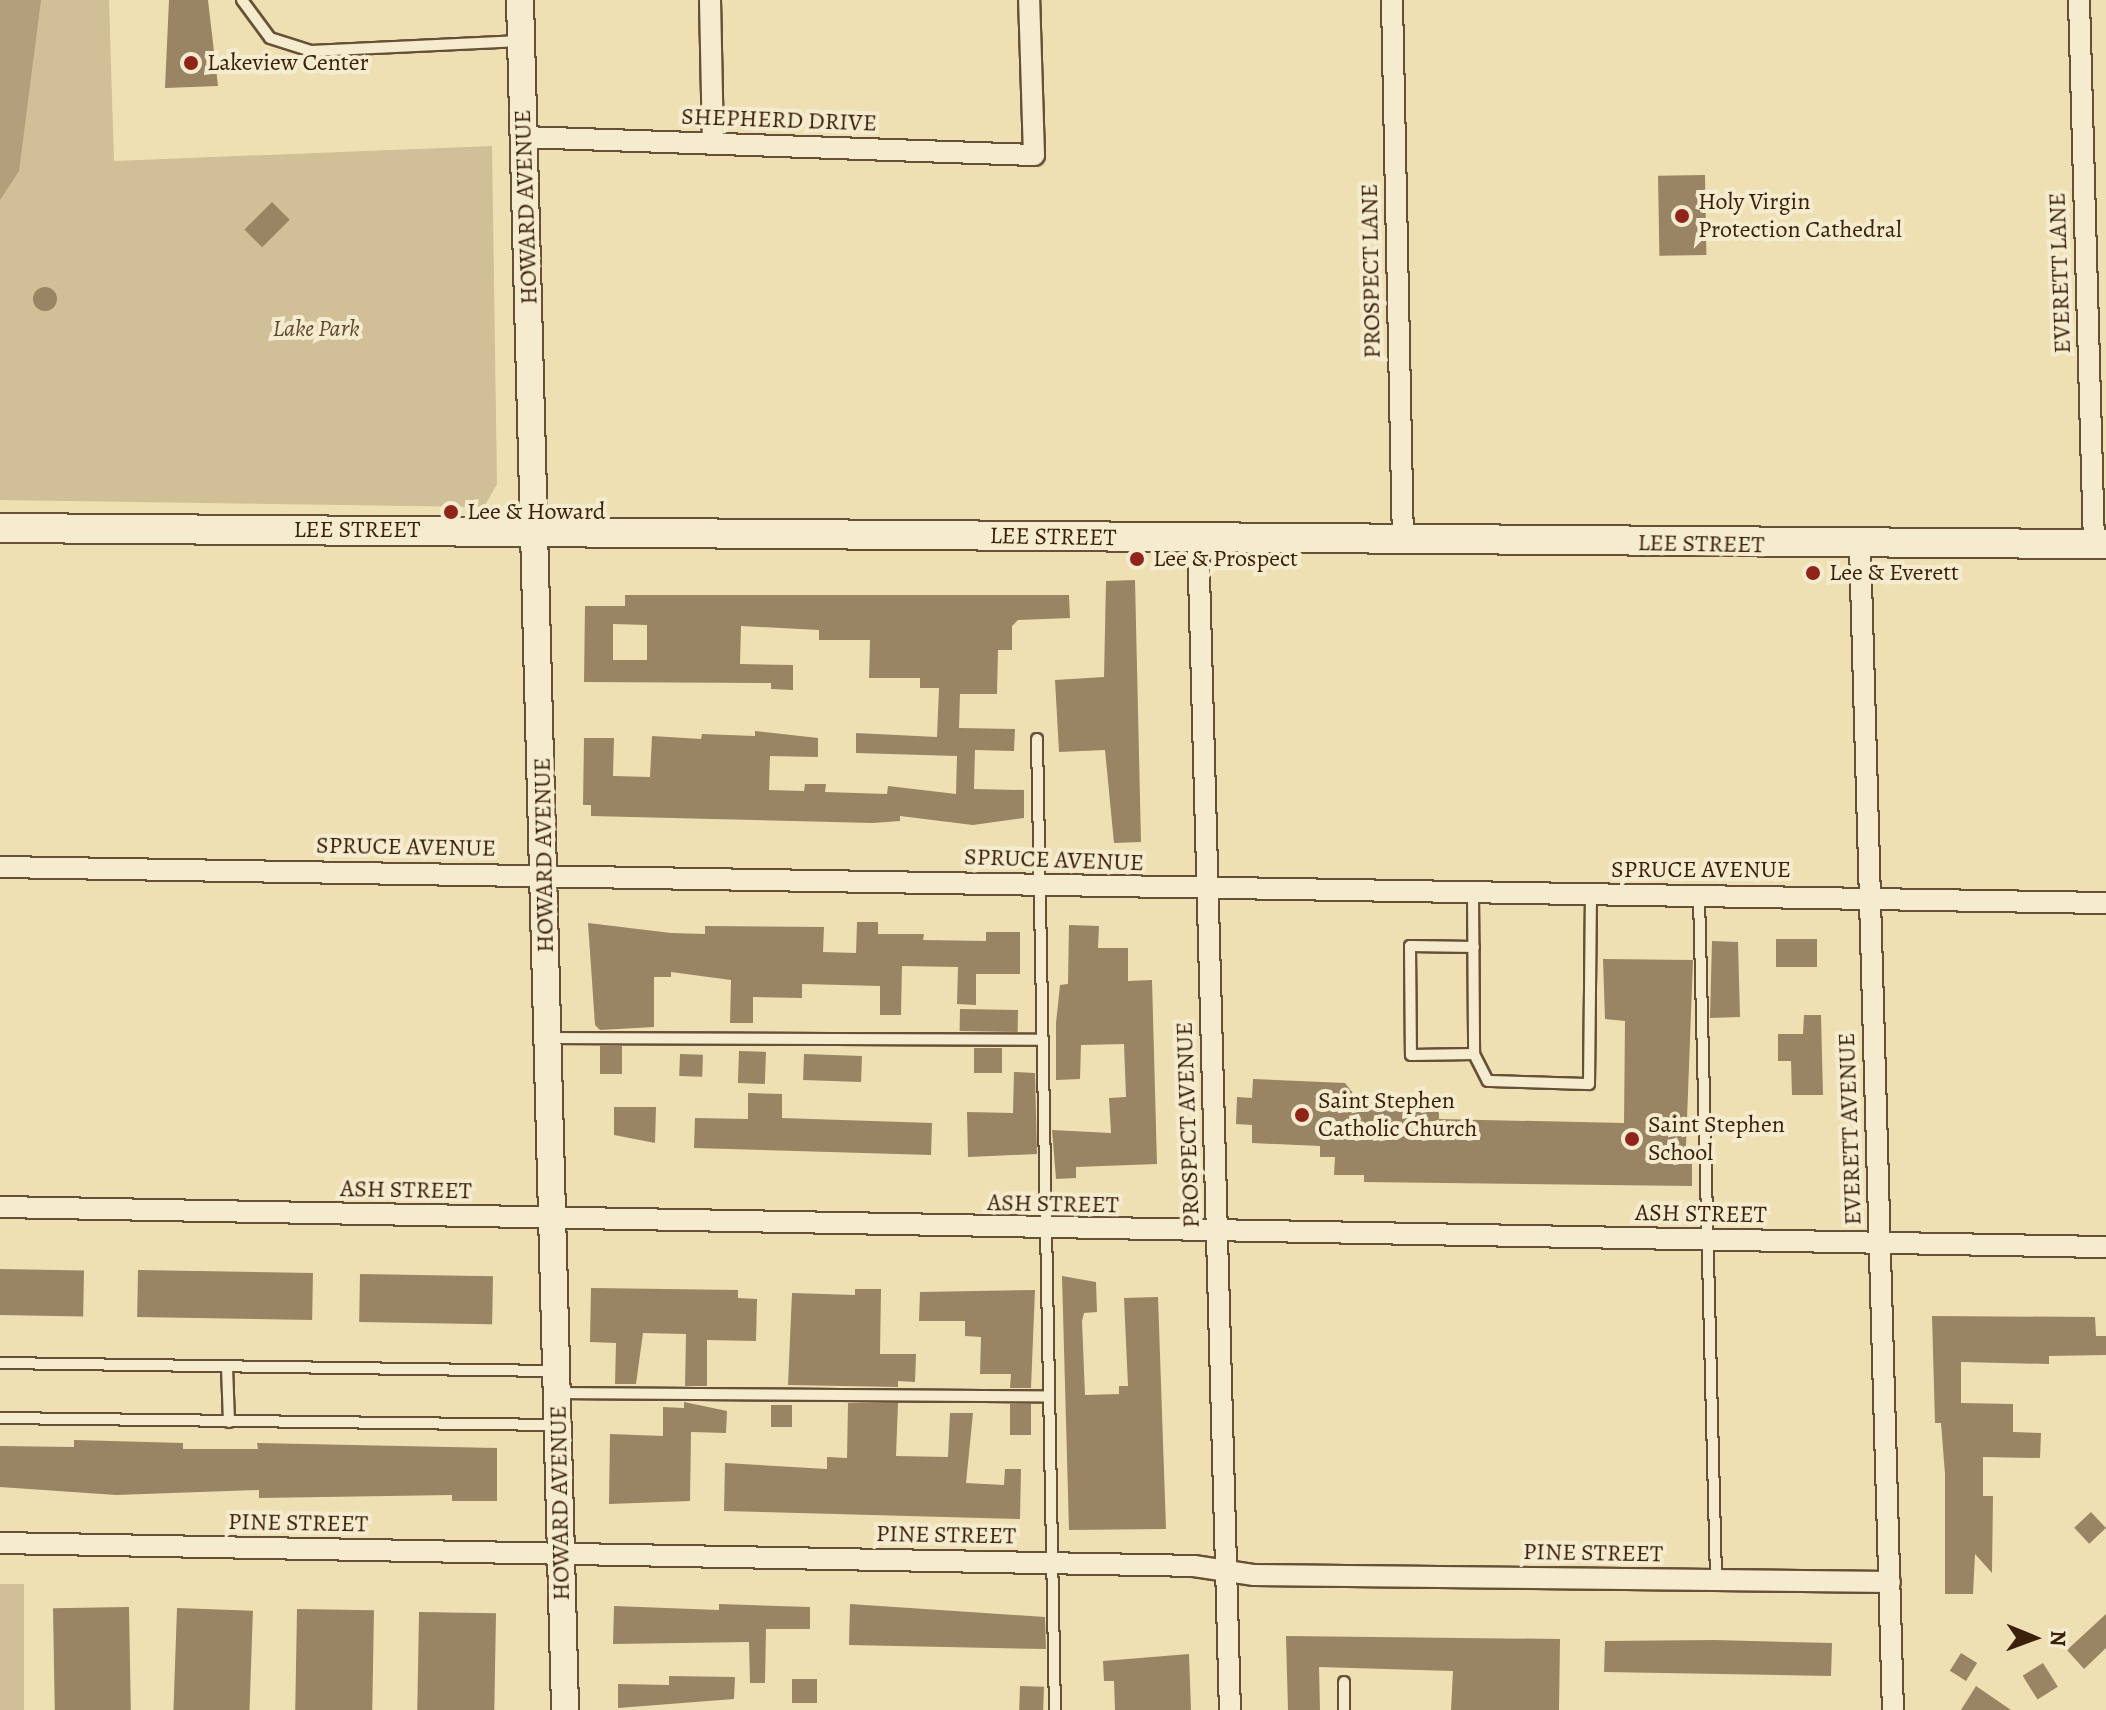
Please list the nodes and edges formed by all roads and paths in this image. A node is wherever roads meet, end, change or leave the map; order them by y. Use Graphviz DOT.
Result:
graph roads {
  1 [pos="242,0"];
  2 [pos="520,0"];
  3 [pos="710,0"];
  4 [pos="1029,0"];
  5 [pos="1392,0"];
  6 [pos="2079,0"];
  7 [pos="521,41"];
  8 [pos="523,137"];
  9 [pos="713,143"];
  10 [pos="0,528"];
  11 [pos="535,530"];
  12 [pos="1198,538"];
  13 [pos="1403,541"];
  14 [pos="2100,544"];
  15 [pos="1860,546"];
  16 [pos="1037,739"];
  17 [pos="0,867"];
  18 [pos="544,875"];
  19 [pos="1040,885"];
  20 [pos="1208,892"];
  21 [pos="1473,894"];
  22 [pos="1591,896"];
  23 [pos="1699,897"];
  24 [pos="1870,897"];
  25 [pos="2106,903"];
  26 [pos="1474,947"];
  27 [pos="548,1038"];
  28 [pos="1043,1040"];
  29 [pos="1474,1054"];
  30 [pos="0,1207"];
  31 [pos="553,1220"];
  32 [pos="1046,1230"];
  33 [pos="1217,1233"];
  34 [pos="1706,1240"];
  35 [pos="1880,1243"];
  36 [pos="2106,1247"];
  37 [pos="0,1363"];
  38 [pos="227,1367"];
  39 [pos="557,1382"];
  40 [pos="1049,1396"];
  41 [pos="0,1418"];
  42 [pos="229,1422"];
  43 [pos="558,1425"];
  44 [pos="0,1543"];
  45 [pos="561,1554"];
  46 [pos="1053,1563"];
  47 [pos="1227,1571"];
  48 [pos="1716,1580"];
  49 [pos="1890,1582"];
  50 [pos="1344,1682"];
  51 [pos="565,1710"];
  52 [pos="1055,1710"];
  53 [pos="1230,1710"];
  54 [pos="1344,1710"];
  55 [pos="1893,1710"];
  1 -- 7 [label="lane"];
  2 -- 7 [label="street, HOWARD AVENUE"];
  3 -- 9 [label="street"];
  4 -- 9 [label="street, SHEPHERD DRIVE"];
  5 -- 13 [label="street, PROSPECT LANE"];
  6 -- 14 [label="street, EVERETT LANE"];
  7 -- 8 [label="street, HOWARD AVENUE"];
  8 -- 9 [label="street, SHEPHERD DRIVE"];
  8 -- 11 [label="street, HOWARD AVENUE"];
  10 -- 11 [label="main road, LEE STREET"];
  11 -- 12 [label="main road, LEE STREET"];
  11 -- 18 [label="street, HOWARD AVENUE"];
  12 -- 13 [label="main road, LEE STREET"];
  12 -- 20 [label="street, PROSPECT AVENUE"];
  13 -- 15 [label="main road, LEE STREET"];
  14 -- 15 [label="main road, LEE STREET"];
  15 -- 24 [label="street, EVERETT AVENUE"];
  16 -- 19 [label="lane"];
  17 -- 18 [label="street, SPRUCE AVENUE"];
  18 -- 19 [label="street, SPRUCE AVENUE"];
  18 -- 27 [label="street, HOWARD AVENUE"];
  19 -- 20 [label="street, SPRUCE AVENUE"];
  19 -- 28 [label="lane"];
  20 -- 21 [label="street, SPRUCE AVENUE"];
  20 -- 33 [label="street, PROSPECT AVENUE"];
  21 -- 22 [label="street, SPRUCE AVENUE"];
  21 -- 26 [label="lane"];
  22 -- 23 [label="street, SPRUCE AVENUE"];
  22 -- 29 [label="lane"];
  23 -- 24 [label="street, SPRUCE AVENUE"];
  23 -- 34 [label="lane"];
  24 -- 25 [label="street, SPRUCE AVENUE"];
  24 -- 35 [label="street, EVERETT AVENUE"];
  26 -- 29 [label="lane"];
  26 -- 29 [label="lane"];
  27 -- 28 [label="lane"];
  27 -- 31 [label="street, HOWARD AVENUE"];
  28 -- 32 [label="lane"];
  30 -- 31 [label="street, ASH STREET"];
  31 -- 32 [label="street, ASH STREET"];
  31 -- 39 [label="street, HOWARD AVENUE"];
  32 -- 33 [label="street, ASH STREET"];
  32 -- 40 [label="lane"];
  33 -- 34 [label="street, ASH STREET"];
  33 -- 47 [label="street, PROSPECT AVENUE"];
  34 -- 35 [label="street, ASH STREET"];
  34 -- 48 [label="lane"];
  35 -- 36 [label="street, ASH STREET"];
  35 -- 49 [label="street, EVERETT AVENUE"];
  37 -- 38 [label="lane"];
  38 -- 39 [label="lane"];
  38 -- 42 [label="lane"];
  39 -- 40 [label="lane"];
  39 -- 43 [label="street, HOWARD AVENUE"];
  40 -- 46 [label="lane"];
  41 -- 42 [label="lane"];
  42 -- 43 [label="lane"];
  43 -- 45 [label="street, HOWARD AVENUE"];
  44 -- 45 [label="street, PINE STREET"];
  45 -- 46 [label="street, PINE STREET"];
  45 -- 51 [label="street, HOWARD AVENUE"];
  46 -- 47 [label="street, PINE STREET"];
  46 -- 52 [label="lane"];
  47 -- 48 [label="street, PINE STREET"];
  47 -- 53 [label="street, PROSPECT AVENUE"];
  48 -- 49 [label="street, PINE STREET"];
  49 -- 55 [label="street, EVERETT AVENUE"];
  50 -- 54 [label="lane"];
}
